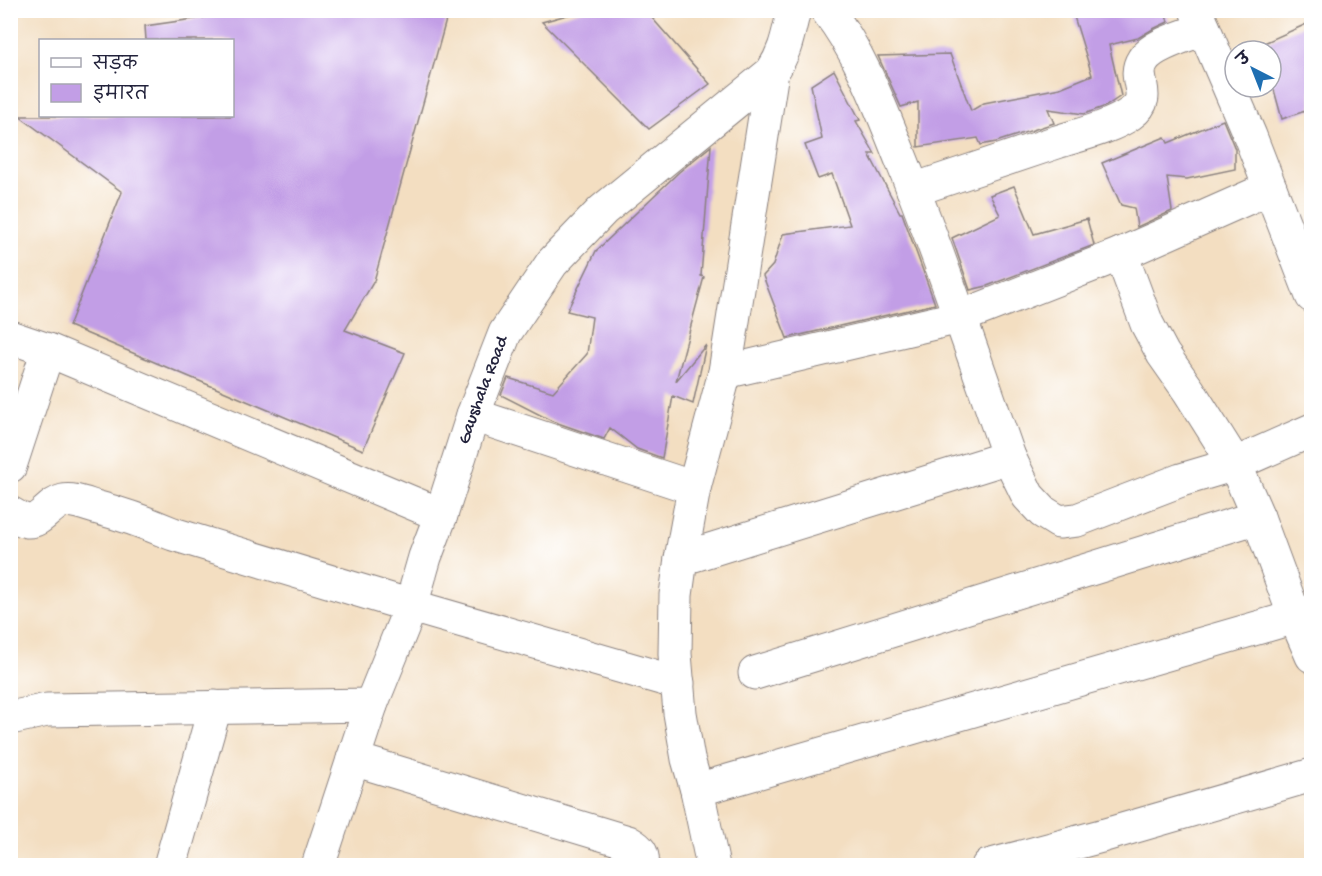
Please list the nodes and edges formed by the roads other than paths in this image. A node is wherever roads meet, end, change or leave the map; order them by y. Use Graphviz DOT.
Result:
graph roads {
  1 [pos="794,10"];
  2 [pos="827,10"];
  3 [pos="1200,20"];
  4 [pos="772,72"];
  5 [pos="1270,188"];
  6 [pos="913,189"];
  7 [pos="1121,254"];
  8 [pos="1311,296"];
  9 [pos="960,317"];
  10 [pos="10,337"];
  11 [pos="48,350"];
  12 [pos="725,372"];
  13 [pos="473,415"];
  14 [pos="1311,430"];
  15 [pos="1009,457"];
  16 [pos="1235,464"];
  17 [pos="10,466"];
  18 [pos="694,488"];
  19 [pos="10,513"];
  20 [pos="441,515"];
  21 [pos="1258,517"];
  22 [pos="681,559"];
  23 [pos="411,606"];
  24 [pos="1303,614"];
  25 [pos="1311,656"];
  26 [pos="754,673"];
  27 [pos="678,683"];
  28 [pos="371,705"];
  29 [pos="215,707"];
  30 [pos="10,718"];
  31 [pos="353,759"];
  32 [pos="1311,776"];
  33 [pos="697,790"];
  34 [pos="170,866"];
  35 [pos="318,866"];
  36 [pos="642,866"];
  37 [pos="713,866"];
  38 [pos="988,866"];
  1 -- 4 [label="street, Gaushala Road"];
  2 -- 6 [label="street"];
  3 -- 5 [label="street"];
  3 -- 6 [label="street"];
  4 -- 12 [label="street"];
  4 -- 13 [label="street, Gaushala Road"];
  5 -- 7 [label="street"];
  5 -- 8 [label="street"];
  6 -- 9 [label="street"];
  7 -- 9 [label="street"];
  7 -- 16 [label="street"];
  9 -- 12 [label="street"];
  9 -- 15 [label="street"];
  10 -- 11 [label="street"];
  11 -- 17 [label="street"];
  11 -- 20 [label="street"];
  12 -- 18 [label="street"];
  13 -- 18 [label="street"];
  13 -- 20 [label="street, Gaushala Road"];
  14 -- 16 [label="street"];
  15 -- 16 [label="street"];
  15 -- 22 [label="street"];
  16 -- 21 [label="street"];
  18 -- 22 [label="street"];
  19 -- 23 [label="street"];
  20 -- 23 [label="street, Gaushala Road"];
  21 -- 24 [label="street"];
  21 -- 26 [label="street"];
  22 -- 27 [label="street"];
  23 -- 27 [label="street"];
  23 -- 28 [label="street, Gaushala Road"];
  24 -- 25 [label="street"];
  24 -- 33 [label="street"];
  27 -- 33 [label="street"];
  28 -- 29 [label="street"];
  28 -- 31 [label="street, Gaushala Road"];
  29 -- 30 [label="street"];
  29 -- 34 [label="street"];
  31 -- 35 [label="street, Gaushala Road"];
  31 -- 36 [label="street"];
  32 -- 38 [label="street"];
  33 -- 37 [label="street"];
}
